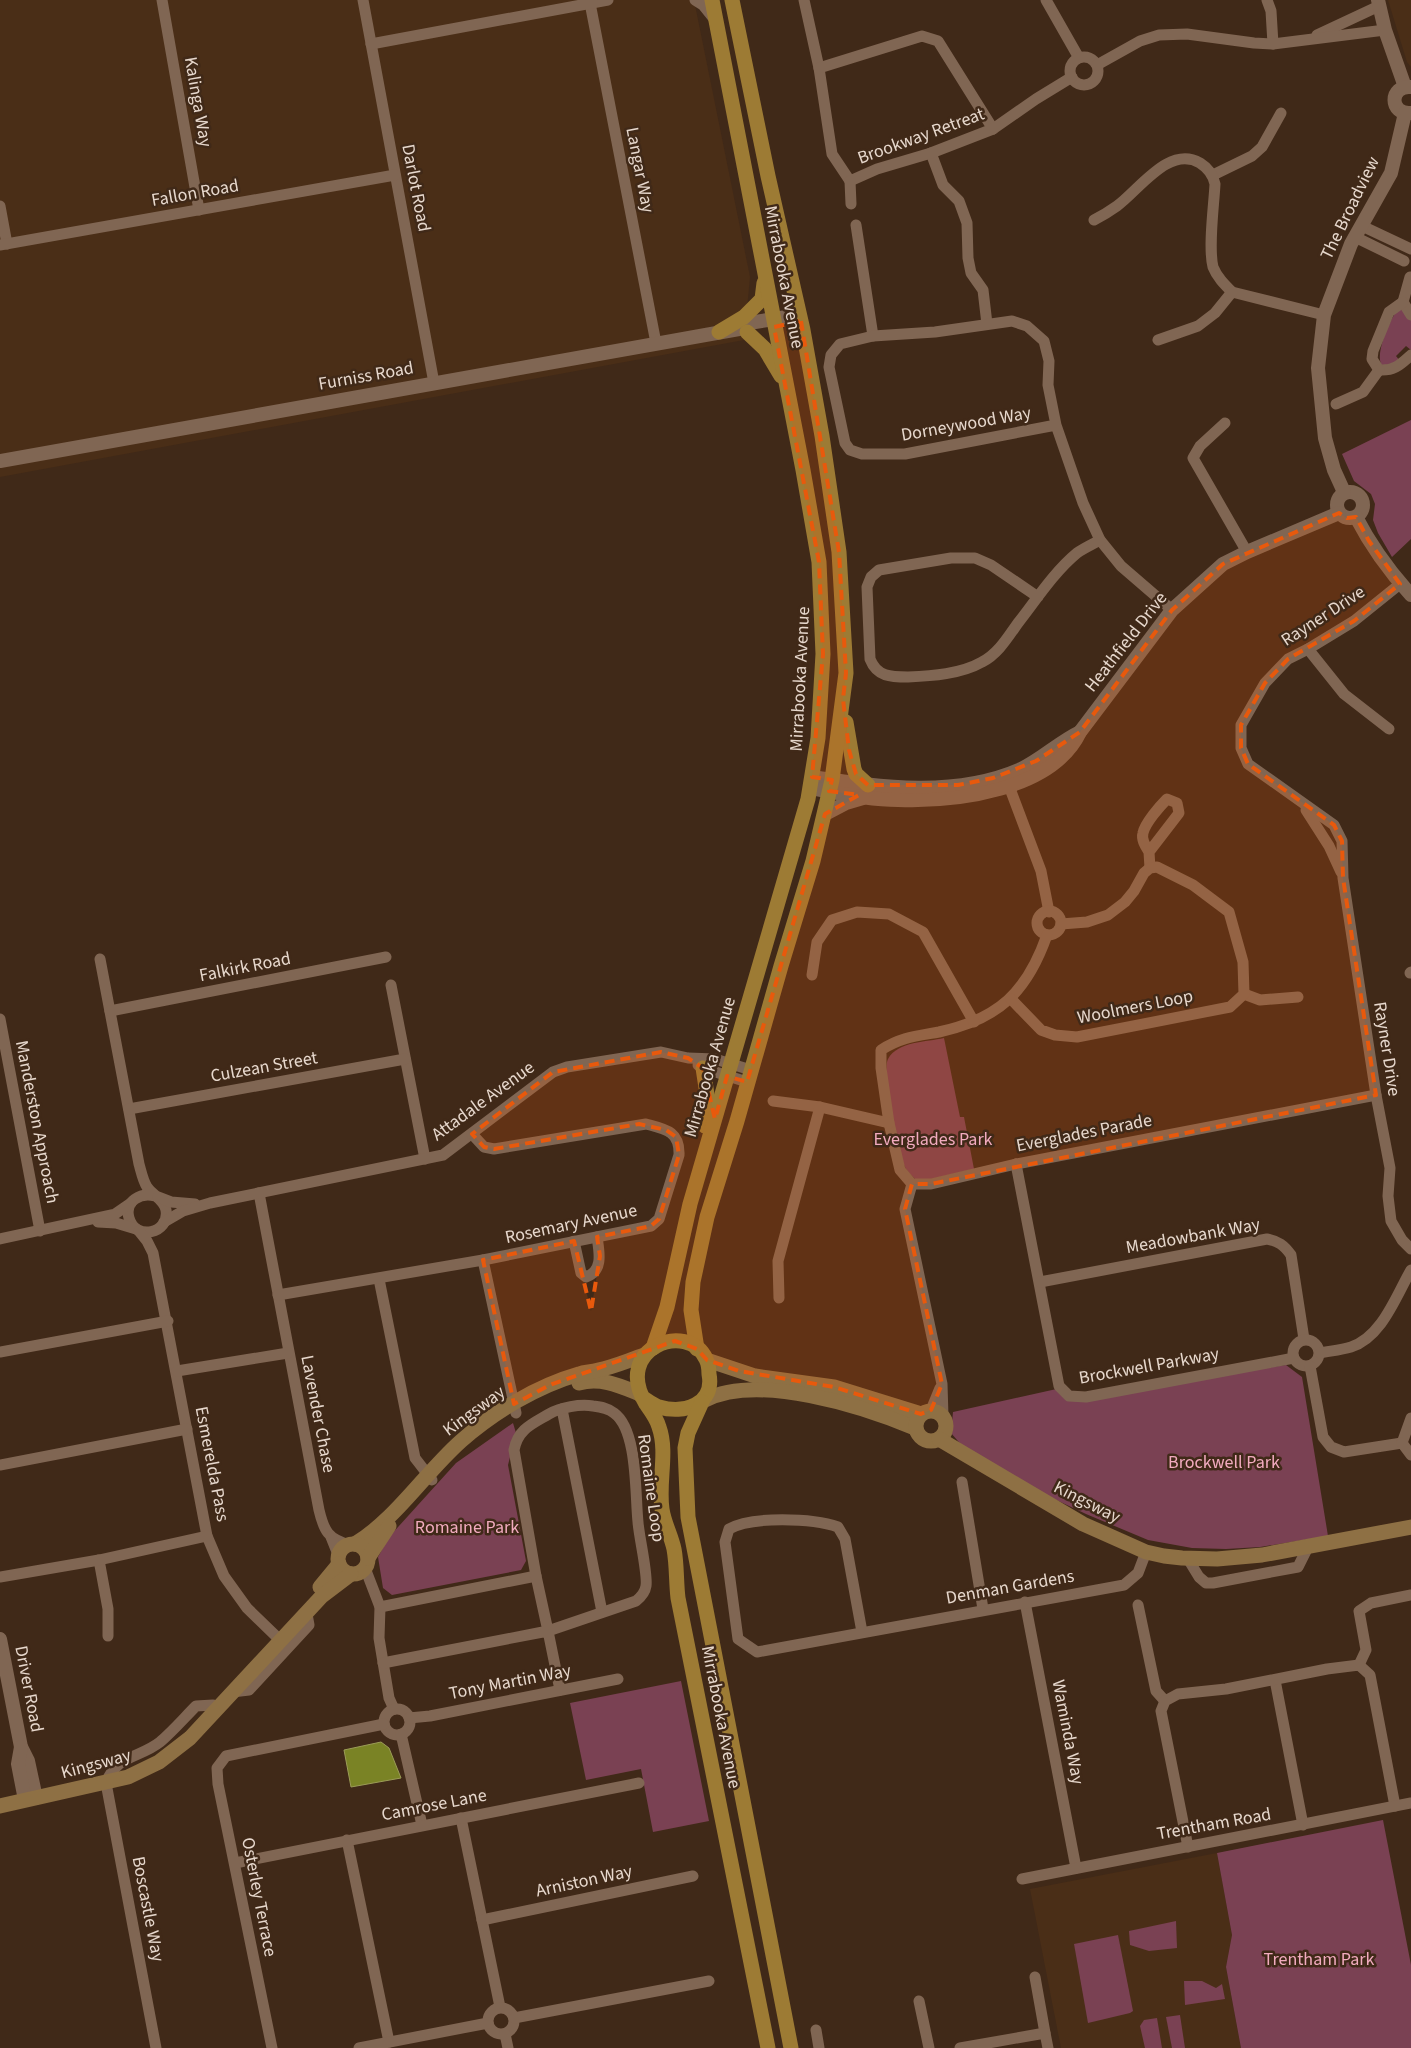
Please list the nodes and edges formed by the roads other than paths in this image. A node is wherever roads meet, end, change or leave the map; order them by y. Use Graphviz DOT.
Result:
graph roads {
  1 [pos="162,0"];
  2 [pos="363,0"];
  3 [pos="608,0"];
  4 [pos="696,0"];
  5 [pos="712,0"];
  6 [pos="732,0"];
  7 [pos="804,0"];
  8 [pos="1046,0"];
  9 [pos="1267,0"];
  10 [pos="590,3"];
  11 [pos="1379,3"];
  12 [pos="715,20"];
  13 [pos="1385,30"];
  14 [pos="1308,39"];
  15 [pos="371,44"];
  16 [pos="1274,44"];
  17 [pos="1079,58"];
  18 [pos="1096,65"];
  19 [pos="818,68"];
  20 [pos="1072,77"];
  21 [pos="1408,87"];
  22 [pos="1281,113"];
  23 [pos="1408,113"];
  24 [pos="993,130"];
  25 [pos="931,153"];
  26 [pos="395,175"];
  27 [pos="1213,175"];
  28 [pos="850,181"];
  29 [pos="851,204"];
  30 [pos="0,206"];
  31 [pos="199,210"];
  32 [pos="1094,220"];
  33 [pos="856,226"];
  34 [pos="1358,231"];
  35 [pos="4,245"];
  36 [pos="1411,249"];
  37 [pos="1404,261"];
  38 [pos="1410,277"];
  39 [pos="765,279"];
  40 [pos="1232,292"];
  41 [pos="1403,302"];
  42 [pos="1324,315"];
  43 [pos="1411,316"];
  44 [pos="800,318"];
  45 [pos="774,322"];
  46 [pos="988,324"];
  47 [pos="743,331"];
  48 [pos="719,332"];
  49 [pos="874,336"];
  50 [pos="1158,340"];
  51 [pos="656,344"];
  52 [pos="1411,355"];
  53 [pos="1379,370"];
  54 [pos="434,383"];
  55 [pos="786,384"];
  56 [pos="1336,404"];
  57 [pos="1225,423"];
  58 [pos="1056,425"];
  59 [pos="0,461"];
  60 [pos="1344,492"];
  61 [pos="1339,513"];
  62 [pos="1356,516"];
  63 [pos="1100,540"];
  64 [pos="1247,552"];
  65 [pos="1400,584"];
  66 [pos="1411,595"];
  67 [pos="1038,597"];
  68 [pos="1172,610"];
  69 [pos="1308,649"];
  70 [pos="843,699"];
  71 [pos="1389,729"];
  72 [pos="1007,780"];
  73 [pos="811,783"];
  74 [pos="830,786"];
  75 [pos="868,791"];
  76 [pos="824,814"];
  77 [pos="1150,852"];
  78 [pos="1150,868"];
  79 [pos="1049,912"];
  80 [pos="1061,924"];
  81 [pos="1047,935"];
  82 [pos="386,957"];
  83 [pos="100,959"];
  84 [pos="812,975"];
  85 [pos="392,985"];
  86 [pos="1244,994"];
  87 [pos="1298,997"];
  88 [pos="1012,998"];
  89 [pos="110,1011"];
  90 [pos="0,1019"];
  91 [pos="974,1022"];
  92 [pos="688,1058"];
  93 [pos="405,1059"];
  94 [pos="703,1068"];
  95 [pos="729,1070"];
  96 [pos="749,1076"];
  97 [pos="1376,1095"];
  98 [pos="773,1101"];
  99 [pos="820,1108"];
  100 [pos="129,1109"];
  101 [pos="889,1122"];
  102 [pos="472,1134"];
  103 [pos="425,1159"];
  104 [pos="139,1164"];
  105 [pos="701,1164"];
  106 [pos="1016,1164"];
  107 [pos="912,1184"];
  108 [pos="259,1193"];
  109 [pos="156,1197"];
  110 [pos="132,1203"];
  111 [pos="210,1203"];
  112 [pos="89,1221"];
  113 [pos="161,1226"];
  114 [pos="138,1230"];
  115 [pos="40,1231"];
  116 [pos="596,1237"];
  117 [pos="0,1239"];
  118 [pos="574,1241"];
  119 [pos="1411,1249"];
  120 [pos="483,1260"];
  121 [pos="1411,1270"];
  122 [pos="157,1271"];
  123 [pos="379,1279"];
  124 [pos="1040,1282"];
  125 [pos="278,1295"];
  126 [pos="779,1298"];
  127 [pos="168,1322"];
  128 [pos="1304,1340"];
  129 [pos="649,1351"];
  130 [pos="0,1352"];
  131 [pos="288,1353"];
  132 [pos="1320,1353"];
  133 [pos="702,1354"];
  134 [pos="1294,1358"];
  135 [pos="1310,1366"];
  136 [pos="177,1371"];
  137 [pos="641,1396"];
  138 [pos="703,1401"];
  139 [pos="515,1408"];
  140 [pos="562,1409"];
  141 [pos="1411,1418"];
  142 [pos="932,1423"];
  143 [pos="187,1429"];
  144 [pos="1402,1443"];
  145 [pos="1411,1455"];
  146 [pos="0,1465"];
  147 [pos="430,1477"];
  148 [pos="962,1482"];
  149 [pos="1411,1527"];
  150 [pos="207,1536"];
  151 [pos="331,1537"];
  152 [pos="352,1545"];
  153 [pos="1308,1547"];
  154 [pos="1146,1552"];
  155 [pos="1188,1559"];
  156 [pos="99,1560"];
  157 [pos="353,1566"];
  158 [pos="536,1576"];
  159 [pos="0,1577"];
  160 [pos="1411,1595"];
  161 [pos="1025,1602"];
  162 [pos="1138,1605"];
  163 [pos="380,1607"];
  164 [pos="983,1609"];
  165 [pos="602,1612"];
  166 [pos="307,1614"];
  167 [pos="548,1631"];
  168 [pos="862,1632"];
  169 [pos="108,1636"];
  170 [pos="0,1639"];
  171 [pos="278,1639"];
  172 [pos="1,1656"];
  173 [pos="383,1663"];
  174 [pos="1359,1665"];
  175 [pos="618,1680"];
  176 [pos="1275,1680"];
  177 [pos="560,1690"];
  178 [pos="232,1692"];
  179 [pos="1165,1701"];
  180 [pos="394,1709"];
  181 [pos="409,1718"];
  182 [pos="384,1724"];
  183 [pos="401,1734"];
  184 [pos="107,1780"];
  185 [pos="640,1783"];
  186 [pos="30,1795"];
  187 [pos="0,1796"];
  188 [pos="1411,1804"];
  189 [pos="0,1806"];
  190 [pos="1395,1806"];
  191 [pos="461,1818"];
  192 [pos="422,1825"];
  193 [pos="1303,1825"];
  194 [pos="347,1840"];
  195 [pos="1188,1847"];
  196 [pos="235,1863"];
  197 [pos="1076,1868"];
  198 [pos="693,1876"];
  199 [pos="1022,1879"];
  200 [pos="482,1920"];
  201 [pos="1035,1976"];
  202 [pos="709,1981"];
  203 [pos="919,2001"];
  204 [pos="500,2007"];
  205 [pos="514,2018"];
  206 [pos="488,2023"];
  207 [pos="816,2030"];
  208 [pos="505,2034"];
  209 [pos="1040,2034"];
  210 [pos="388,2042"];
  211 [pos="156,2048"];
  212 [pos="272,2048"];
  213 [pos="359,2048"];
  214 [pos="508,2048"];
  215 [pos="768,2048"];
  216 [pos="791,2048"];
  217 [pos="820,2048"];
  218 [pos="929,2048"];
  219 [pos="960,2048"];
  220 [pos="1048,2048"];
  1 -- 31 [label="street, Kalinga Way"];
  2 -- 15 [label="street, Darlot Road"];
  3 -- 10 [label="street"];
  4 -- 12 [label="street"];
  5 -- 12 [label="main road, Mirrabooka Avenue"];
  6 -- 44 [label="main road, Mirrabooka Avenue"];
  7 -- 19 [label="street"];
  8 -- 17 [label="street"];
  9 -- 16 [label="street"];
  10 -- 15 [label="street"];
  10 -- 51 [label="street, Langar Way"];
  11 -- 13 [label="street"];
  11 -- 14 [label="street"];
  12 -- 39 [label="main road, Mirrabooka Avenue"];
  13 -- 14 [label="street"];
  13 -- 21 [label="street"];
  14 -- 16 [label="street"];
  15 -- 26 [label="street, Darlot Road"];
  16 -- 18 [label="street"];
  17 -- 18 [label="street"];
  17 -- 20 [label="street"];
  18 -- 20 [label="street"];
  19 -- 24 [label="street"];
  19 -- 28 [label="street"];
  20 -- 24 [label="street, Brookway Retreat"];
  21 -- 23 [label="street"];
  22 -- 27 [label="street"];
  23 -- 34 [label="street, The Broadview"];
  24 -- 25 [label="street, Brookway Retreat"];
  25 -- 28 [label="street, Brookway Retreat"];
  25 -- 46 [label="street"];
  26 -- 31 [label="street, Fallon Road"];
  26 -- 54 [label="street, Darlot Road"];
  27 -- 32 [label="street"];
  27 -- 40 [label="street"];
  28 -- 29 [label="street, Brookway Retreat"];
  30 -- 35 [label="street"];
  31 -- 35 [label="street, Fallon Road"];
  33 -- 49 [label="street"];
  34 -- 36 [label="street"];
  34 -- 37 [label="street"];
  34 -- 42 [label="street, The Broadview"];
  36 -- 37 [label="street"];
  37 -- 38 [label="street"];
  38 -- 41 [label="street"];
  39 -- 45 [label="main road, Mirrabooka Avenue"];
  39 -- 48 [label="main road"];
  40 -- 42 [label="street"];
  40 -- 50 [label="street"];
  41 -- 43 [label="street"];
  41 -- 53 [label="street"];
  42 -- 60 [label="street, The Broadview"];
  44 -- 45 [label="street, Furniss Road"];
  44 -- 70 [label="main road, Mirrabooka Avenue"];
  45 -- 47 [label="street, Furniss Road"];
  45 -- 55 [label="main road, Mirrabooka Avenue"];
  46 -- 49 [label="street, Dorneywood Way"];
  46 -- 58 [label="street, Dorneywood Way"];
  47 -- 48 [label="street, Furniss Road"];
  47 -- 55 [label="main road"];
  48 -- 51 [label="street, Furniss Road"];
  49 -- 58 [label="street, Dorneywood Way"];
  51 -- 54 [label="street, Furniss Road"];
  52 -- 53 [label="street"];
  53 -- 56 [label="street"];
  54 -- 59 [label="street, Furniss Road"];
  55 -- 73 [label="main road, Mirrabooka Avenue"];
  57 -- 64 [label="street"];
  58 -- 63 [label="street, Dorneywood Way"];
  60 -- 61 [label="street"];
  60 -- 62 [label="street"];
  61 -- 62 [label="street"];
  61 -- 64 [label="street, Heathfield Drive"];
  62 -- 65 [label="street"];
  63 -- 67 [label="street"];
  63 -- 68 [label="street, Dorneywood Way"];
  64 -- 68 [label="street, Heathfield Drive"];
  65 -- 66 [label="street"];
  65 -- 69 [label="street, Rayner Drive"];
  67 -- 67 [label="street"];
  68 -- 72 [label="street, Heathfield Drive"];
  69 -- 71 [label="street"];
  69 -- 97 [label="street, Rayner Drive"];
  70 -- 74 [label="main road, Mirrabooka Avenue"];
  70 -- 75 [label="main road"];
  72 -- 75 [label="street, Heathfield Drive"];
  72 -- 79 [label="street"];
  73 -- 74 [label="street, Heathfield Drive"];
  73 -- 95 [label="main road, Mirrabooka Avenue"];
  74 -- 75 [label="street, Heathfield Drive"];
  74 -- 76 [label="main road, Mirrabooka Avenue"];
  75 -- 76 [label="street"];
  76 -- 96 [label="main road, Mirrabooka Avenue"];
  77 -- 78 [label="street"];
  78 -- 80 [label="street"];
  78 -- 86 [label="street"];
  79 -- 80 [label="street"];
  79 -- 81 [label="street"];
  80 -- 81 [label="street"];
  81 -- 88 [label="street"];
  82 -- 89 [label="street, Falkirk Road"];
  83 -- 89 [label="street"];
  84 -- 91 [label="street"];
  85 -- 93 [label="street"];
  86 -- 87 [label="street"];
  86 -- 88 [label="street, Woolmers Loop"];
  88 -- 91 [label="street"];
  89 -- 100 [label="street"];
  90 -- 115 [label="street, Manderston Approach"];
  91 -- 101 [label="street"];
  92 -- 94 [label="street, Attadale Avenue"];
  92 -- 95 [label="street, Attadale Avenue"];
  92 -- 102 [label="street, Attadale Avenue"];
  93 -- 100 [label="street, Culzean Street"];
  93 -- 103 [label="street"];
  94 -- 95 [label="street, Attadale Avenue"];
  94 -- 105 [label="main road"];
  95 -- 96 [label="street, Attadale Avenue"];
  95 -- 105 [label="main road, Mirrabooka Avenue"];
  96 -- 133 [label="main road, Mirrabooka Avenue"];
  97 -- 106 [label="street, Everglades Parade"];
  97 -- 119 [label="street, Rayner Drive"];
  98 -- 99 [label="street"];
  99 -- 101 [label="street"];
  99 -- 126 [label="street"];
  100 -- 104 [label="street"];
  101 -- 107 [label="street"];
  102 -- 103 [label="street, Attadale Avenue"];
  102 -- 116 [label="street, Rosemary Avenue"];
  103 -- 108 [label="street, Attadale Avenue"];
  104 -- 109 [label="street"];
  104 -- 110 [label="street"];
  105 -- 129 [label="main road, Mirrabooka Avenue"];
  106 -- 107 [label="street, Everglades Parade"];
  106 -- 124 [label="street, Brockwell Parkway"];
  107 -- 142 [label="street"];
  108 -- 111 [label="street, Attadale Avenue"];
  108 -- 125 [label="street, Lavender Chase"];
  109 -- 110 [label="street"];
  109 -- 111 [label="street, Attadale Avenue"];
  109 -- 113 [label="street"];
  110 -- 112 [label="street"];
  110 -- 114 [label="street"];
  111 -- 113 [label="street, Attadale Avenue"];
  112 -- 114 [label="street"];
  112 -- 115 [label="street"];
  113 -- 114 [label="street"];
  113 -- 122 [label="street, Esmerelda Pass"];
  114 -- 122 [label="street, Esmerelda Pass"];
  115 -- 117 [label="street"];
  116 -- 118 [label="street, Rosemary Avenue"];
  116 -- 118 [label="street"];
  118 -- 120 [label="street, Rosemary Avenue"];
  120 -- 123 [label="street, Rosemary Avenue"];
  120 -- 139 [label="street"];
  121 -- 132 [label="street"];
  122 -- 127 [label="street, Esmerelda Pass"];
  123 -- 125 [label="street, Rosemary Avenue"];
  123 -- 147 [label="street"];
  124 -- 128 [label="street, Meadowbank Way"];
  124 -- 134 [label="street, Brockwell Parkway"];
  125 -- 131 [label="street, Lavender Chase"];
  127 -- 130 [label="street"];
  127 -- 136 [label="street, Esmerelda Pass"];
  128 -- 132 [label="street"];
  128 -- 134 [label="street"];
  129 -- 133 [label="main road"];
  129 -- 137 [label="main road"];
  129 -- 139 [label="main road, Kingsway"];
  131 -- 136 [label="street"];
  131 -- 151 [label="street, Lavender Chase"];
  132 -- 135 [label="street"];
  133 -- 138 [label="main road"];
  133 -- 142 [label="main road, Kingsway"];
  134 -- 135 [label="street"];
  135 -- 144 [label="street"];
  136 -- 143 [label="street, Esmerelda Pass"];
  137 -- 138 [label="main road"];
  137 -- 139 [label="main road, Kingsway"];
  137 -- 215 [label="main road, Mirrabooka Avenue"];
  138 -- 142 [label="main road, Kingsway"];
  138 -- 216 [label="main road, Mirrabooka Avenue"];
  139 -- 147 [label="main road, Kingsway"];
  140 -- 158 [label="street, Romaine Loop"];
  140 -- 165 [label="street"];
  140 -- 165 [label="street, Romaine Loop"];
  141 -- 144 [label="street"];
  142 -- 154 [label="main road, Kingsway"];
  143 -- 146 [label="street"];
  143 -- 150 [label="street, Esmerelda Pass"];
  144 -- 145 [label="street"];
  147 -- 152 [label="main road, Kingsway"];
  147 -- 157 [label="main road, Kingsway"];
  148 -- 164 [label="street"];
  149 -- 153 [label="main road, Kingsway"];
  150 -- 156 [label="street"];
  150 -- 171 [label="street, Esmerelda Pass"];
  151 -- 152 [label="street"];
  151 -- 157 [label="street, Lavender Chase"];
  152 -- 157 [label="main road, Kingsway"];
  152 -- 157 [label="main road"];
  153 -- 155 [label="main road, Kingsway"];
  153 -- 155 [label="street"];
  154 -- 155 [label="main road, Kingsway"];
  154 -- 161 [label="street, Denman Gardens"];
  156 -- 159 [label="street"];
  156 -- 169 [label="street"];
  157 -- 163 [label="street, Lavender Chase"];
  157 -- 166 [label="main road, Kingsway"];
  157 -- 171 [label="main road, Kingsway"];
  158 -- 163 [label="street"];
  158 -- 167 [label="street, Romaine Loop"];
  160 -- 174 [label="street"];
  161 -- 164 [label="street, Denman Gardens"];
  161 -- 197 [label="street, Waminda Way"];
  162 -- 179 [label="street"];
  163 -- 173 [label="street"];
  164 -- 168 [label="street, Denman Gardens"];
  165 -- 167 [label="street, Romaine Loop"];
  166 -- 171 [label="main road, Kingsway"];
  166 -- 178 [label="street, Kingsway"];
  167 -- 173 [label="street"];
  167 -- 177 [label="street, Romaine Loop"];
  168 -- 168 [label="street, Denman Gardens"];
  170 -- 172 [label="street, Driver Road"];
  171 -- 178 [label="main road, Kingsway"];
  171 -- 184 [label="main road, Kingsway"];
  172 -- 186 [label="street, Driver Road"];
  173 -- 180 [label="street"];
  174 -- 176 [label="street"];
  174 -- 190 [label="street"];
  175 -- 177 [label="street, Tony Martin Way"];
  176 -- 179 [label="street"];
  176 -- 193 [label="street"];
  177 -- 181 [label="street, Tony Martin Way"];
  178 -- 184 [label="main road, Kingsway"];
  179 -- 195 [label="street"];
  180 -- 181 [label="street"];
  180 -- 182 [label="street"];
  181 -- 183 [label="street"];
  182 -- 183 [label="street"];
  182 -- 196 [label="street, Osterley Terrace"];
  183 -- 192 [label="street"];
  184 -- 186 [label="main road, Kingsway"];
  184 -- 211 [label="street, Boscastle Way"];
  185 -- 191 [label="street, Camrose Lane"];
  186 -- 187 [label="main road, Kingsway"];
  186 -- 189 [label="main road, Kingsway"];
  188 -- 190 [label="street, Trentham Road"];
  190 -- 193 [label="street, Trentham Road"];
  191 -- 192 [label="street, Camrose Lane"];
  191 -- 200 [label="street"];
  192 -- 194 [label="street, Camrose Lane"];
  193 -- 195 [label="street, Trentham Road"];
  194 -- 196 [label="street, Camrose Lane"];
  194 -- 210 [label="street"];
  195 -- 197 [label="street, Trentham Road"];
  196 -- 212 [label="street, Osterley Terrace"];
  197 -- 199 [label="street, Trentham Road"];
  198 -- 200 [label="street, Arniston Way"];
  200 -- 204 [label="street"];
  201 -- 209 [label="street"];
  202 -- 205 [label="street"];
  203 -- 218 [label="street"];
  204 -- 205 [label="street"];
  204 -- 206 [label="street"];
  205 -- 208 [label="street"];
  206 -- 208 [label="street"];
  206 -- 210 [label="street"];
  207 -- 217 [label="street"];
  208 -- 214 [label="street"];
  209 -- 219 [label="street"];
  209 -- 220 [label="street"];
  210 -- 213 [label="street"];
}
